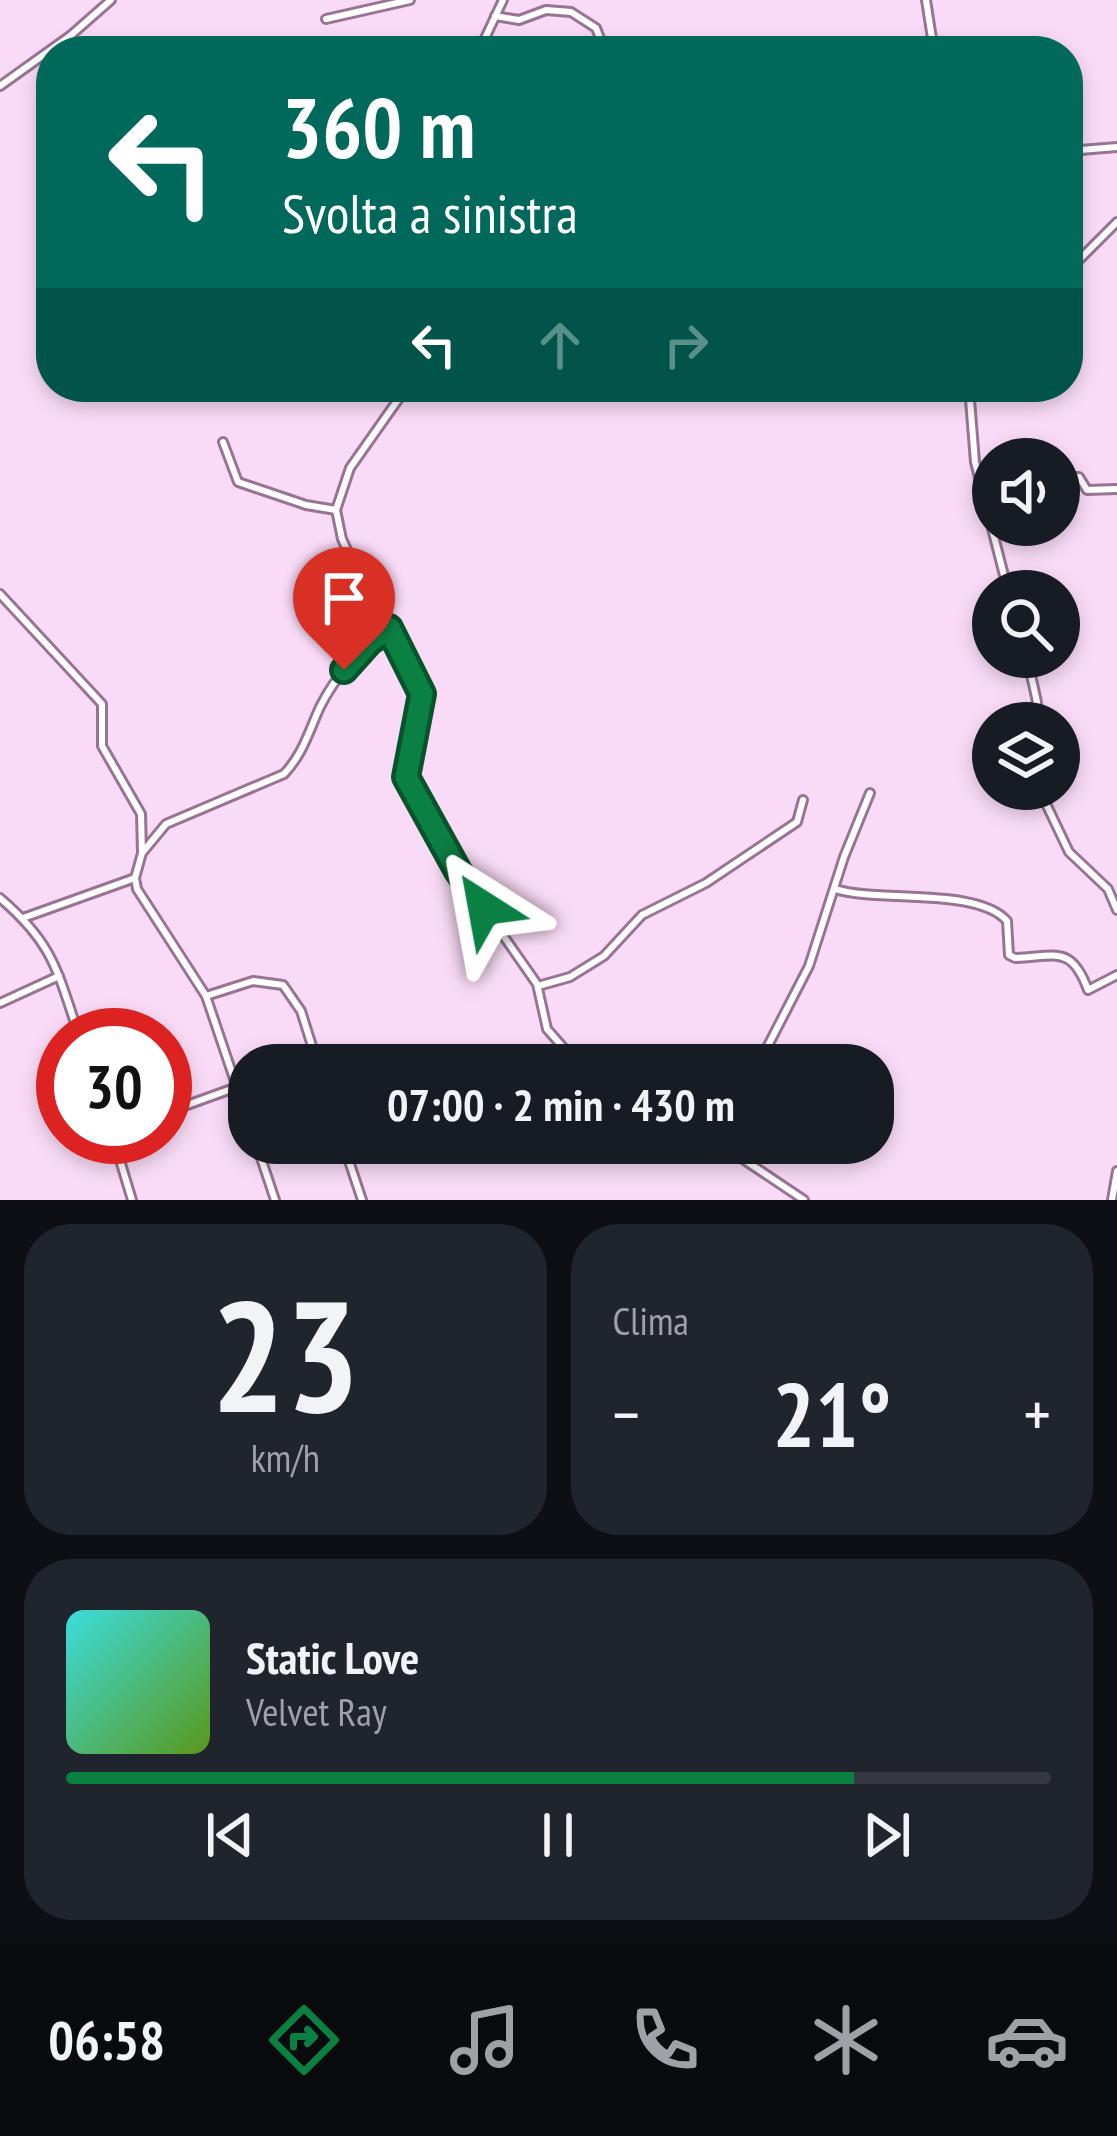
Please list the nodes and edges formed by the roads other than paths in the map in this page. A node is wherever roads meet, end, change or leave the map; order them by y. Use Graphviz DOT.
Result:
graph roads {
  1 [pos="111,0"];
  2 [pos="410,0"];
  3 [pos="503,0"];
  4 [pos="926,0"];
  5 [pos="495,16"];
  6 [pos="326,19"];
  7 [pos="70,36"];
  8 [pos="486,36"];
  9 [pos="599,36"];
  10 [pos="930,36"];
  11 [pos="36,60"];
  12 [pos="0,86"];
  13 [pos="1117,147"];
  14 [pos="1083,150"];
  15 [pos="1117,222"];
  16 [pos="1083,256"];
  17 [pos="396,402"];
  18 [pos="969,402"];
  19 [pos="972,440"];
  20 [pos="224,442"];
  21 [pos="1080,479"];
  22 [pos="1117,489"];
  23 [pos="336,510"];
  24 [pos="0,594"];
  25 [pos="389,628"];
  26 [pos="870,793"];
  27 [pos="803,800"];
  28 [pos="1049,810"];
  29 [pos="142,853"];
  30 [pos="135,878"];
  31 [pos="835,889"];
  32 [pos="0,898"];
  33 [pos="1117,910"];
  34 [pos="23,918"];
  35 [pos="1117,975"];
  36 [pos="59,976"];
  37 [pos="538,986"];
  38 [pos="206,996"];
  39 [pos="0,1003"];
  40 [pos="70,1008"];
  41 [pos="311,1044"];
  42 [pos="560,1044"];
  43 [pos="769,1044"];
  44 [pos="228,1061"];
  45 [pos="228,1090"];
  46 [pos="192,1103"];
  47 [pos="120,1164"];
  48 [pos="263,1164"];
  49 [pos="351,1164"];
  50 [pos="750,1164"];
  51 [pos="1117,1171"];
  52 [pos="799,1198"];
  53 [pos="131,1200"];
  54 [pos="275,1200"];
  55 [pos="362,1200"];
  56 [pos="1112,1200"];
  1 -- 7 [label="street"];
  2 -- 6 [label="street"];
  3 -- 5 [label="street"];
  4 -- 10 [label="street"];
  5 -- 8 [label="street"];
  5 -- 9 [label="street"];
  11 -- 12 [label="street"];
  13 -- 14 [label="street"];
  15 -- 16 [label="street"];
  17 -- 23 [label="street"];
  18 -- 19 [label="street"];
  20 -- 23 [label="street"];
  21 -- 22 [label="street"];
  23 -- 25 [label="street"];
  24 -- 29 [label="street"];
  25 -- 29 [label="street"];
  25 -- 37 [label="street"];
  26 -- 31 [label="street"];
  27 -- 37 [label="street"];
  28 -- 33 [label="street"];
  29 -- 30 [label="street"];
  30 -- 34 [label="street"];
  30 -- 38 [label="street"];
  31 -- 35 [label="street"];
  31 -- 43 [label="street"];
  32 -- 34 [label="street"];
  34 -- 36 [label="street"];
  36 -- 39 [label="street"];
  36 -- 40 [label="street"];
  37 -- 42 [label="street"];
  38 -- 41 [label="street"];
  38 -- 44 [label="street"];
  45 -- 46 [label="street"];
  47 -- 53 [label="street"];
  48 -- 54 [label="street"];
  49 -- 55 [label="street"];
  50 -- 52 [label="street"];
  51 -- 56 [label="street"];
}
